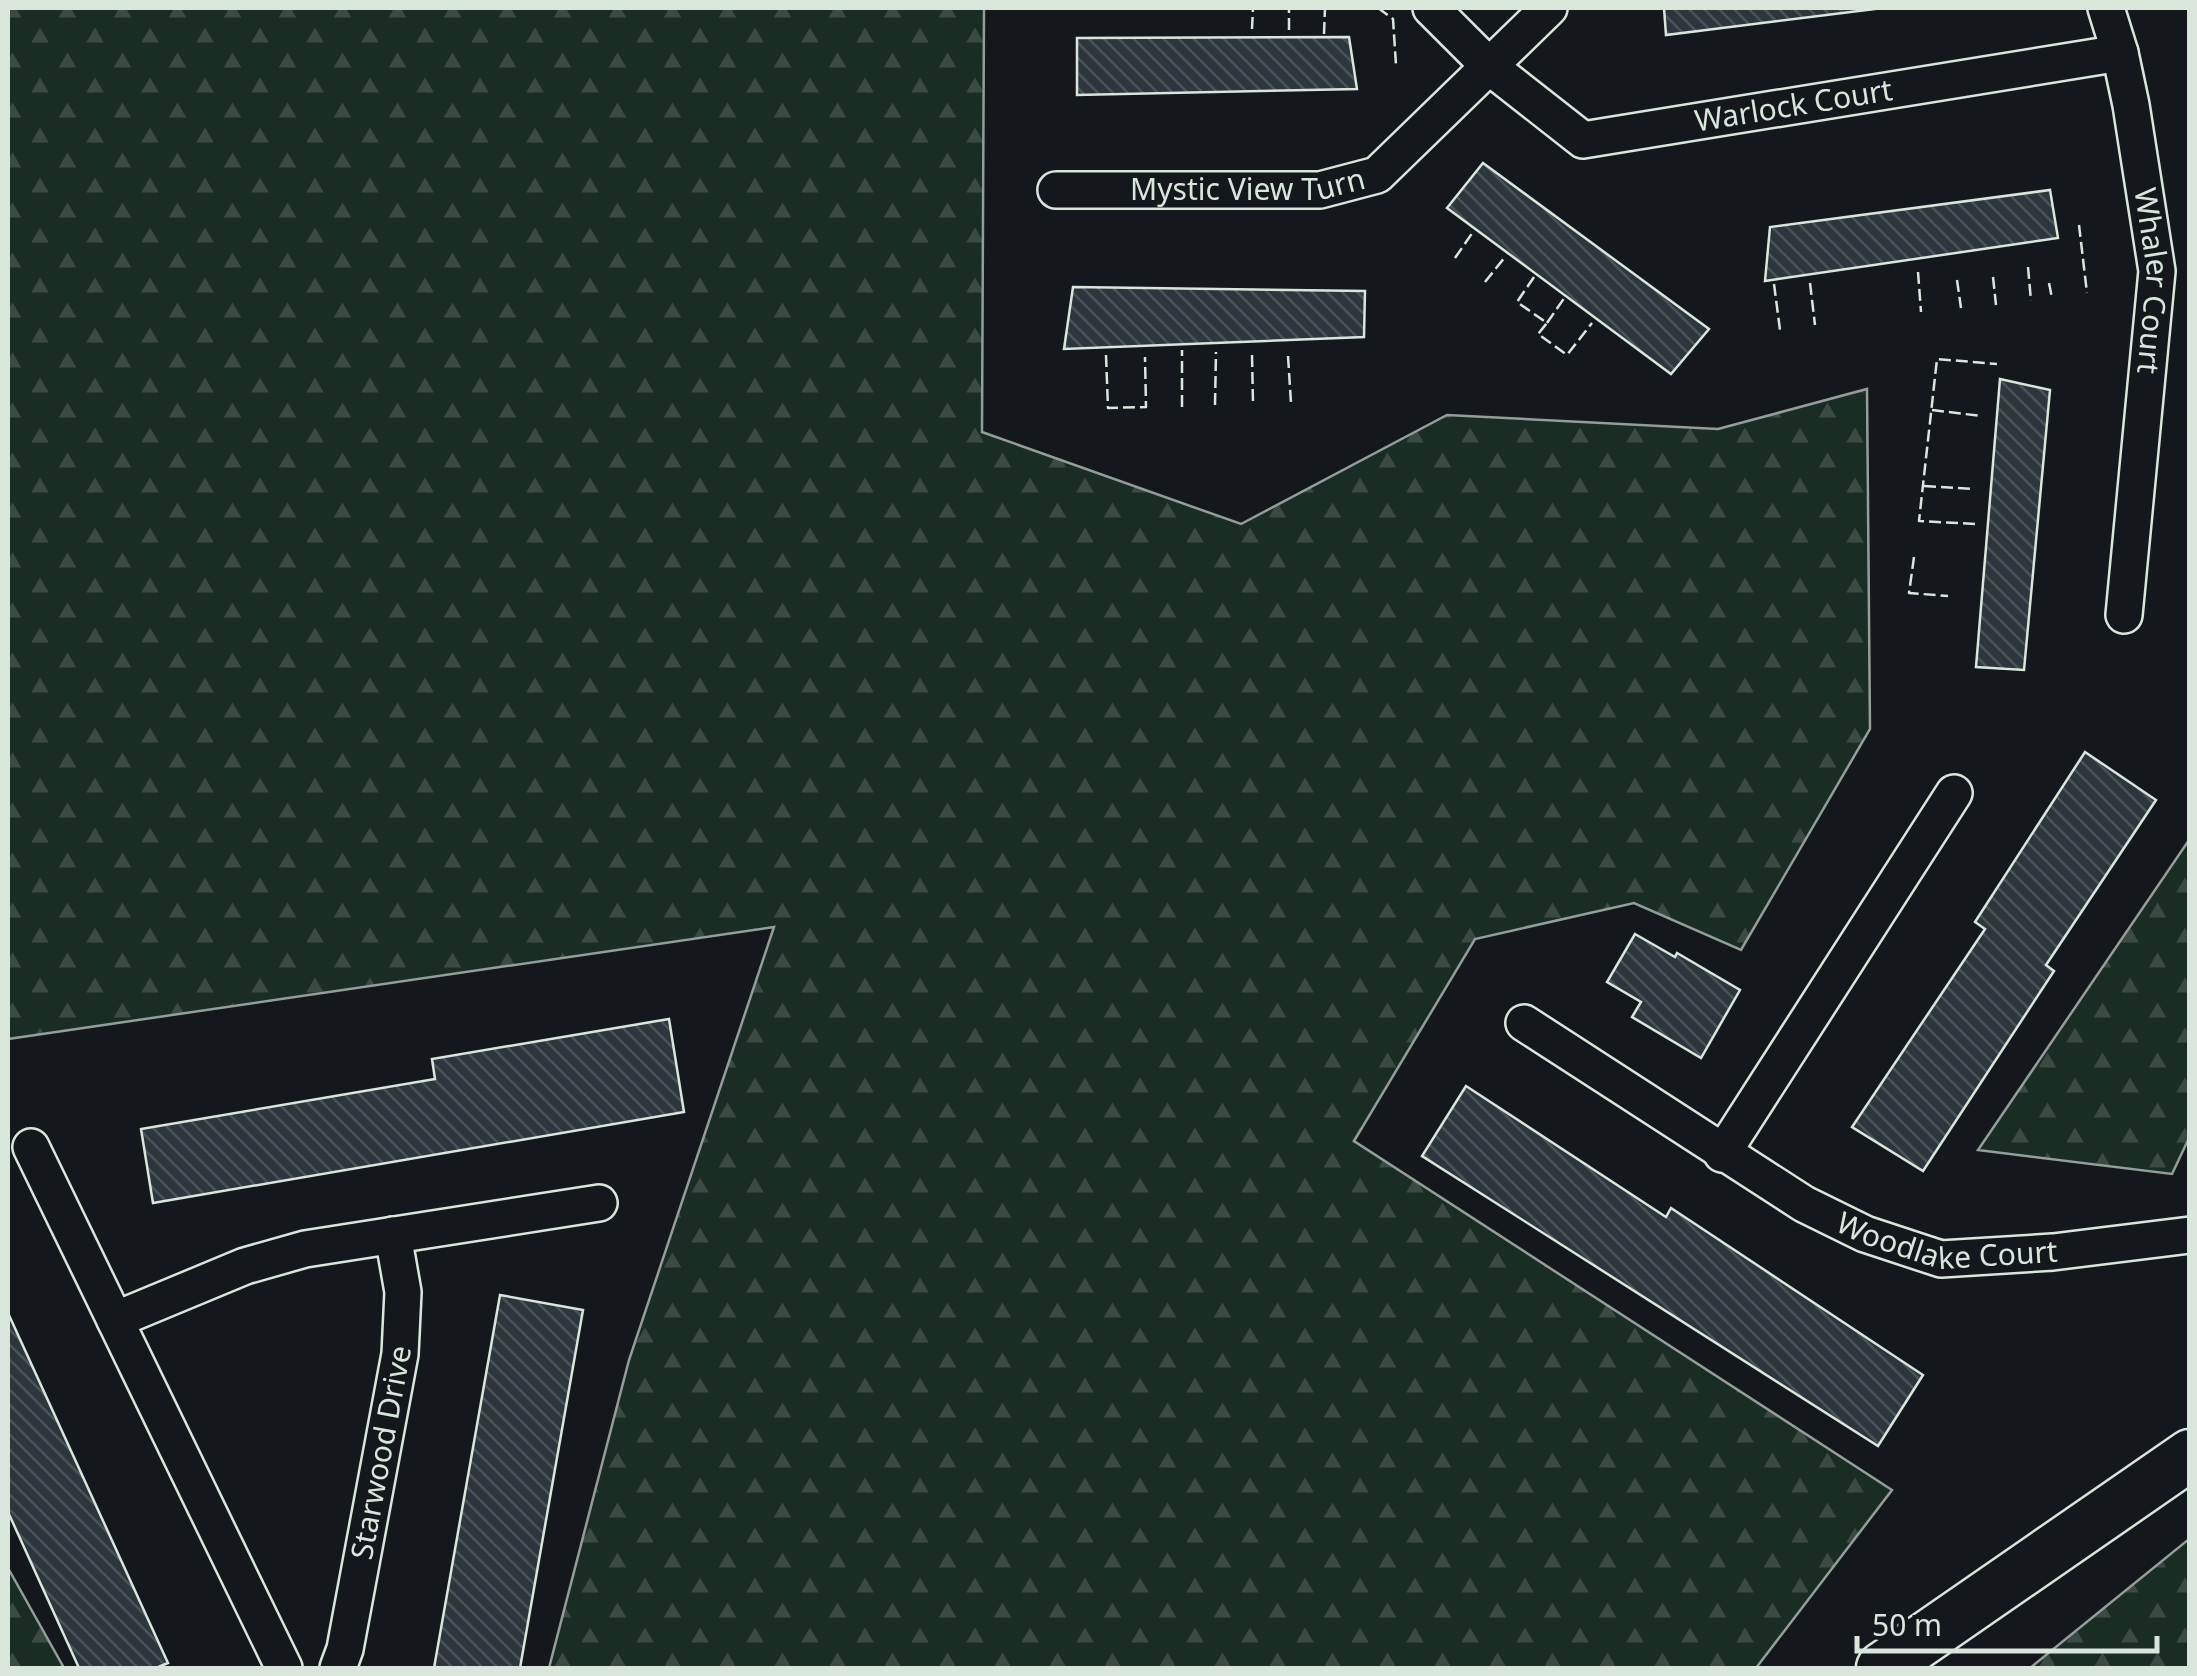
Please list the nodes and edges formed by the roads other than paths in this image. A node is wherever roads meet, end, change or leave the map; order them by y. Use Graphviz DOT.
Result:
graph roads {
  1 [pos="1430,8"];
  2 [pos="1549,8"];
  3 [pos="2106,8"];
  4 [pos="2120,53"];
  5 [pos="1490,67"];
  6 [pos="1056,190"];
  7 [pos="2124,616"];
  8 [pos="1954,793"];
  9 [pos="1524,1023"];
  10 [pos="31,1147"];
  11 [pos="1722,1154"];
  12 [pos="599,1203"];
  13 [pos="393,1235"];
  14 [pos="2190,1235"];
  15 [pos="115,1320"];
  16 [pos="2190,1455"];
  17 [pos="284,1668"];
  18 [pos="338,1668"];
  19 [pos="1882,1668"];
  1 -- 5 [label="street, Warlock Court"];
  2 -- 5 [label="street, Mystic View Turn"];
  3 -- 4 [label="street, Whaler Court"];
  4 -- 5 [label="street, Warlock Court"];
  4 -- 7 [label="street, Whaler Court"];
  5 -- 6 [label="street, Mystic View Turn"];
  8 -- 11 [label="street"];
  9 -- 11 [label="street, Woodlake Court"];
  10 -- 15 [label="street"];
  11 -- 14 [label="street, Woodlake Court"];
  12 -- 13 [label="street"];
  13 -- 15 [label="street"];
  13 -- 18 [label="street, Starwood Drive"];
  15 -- 17 [label="street"];
  16 -- 19 [label="street"];
}
